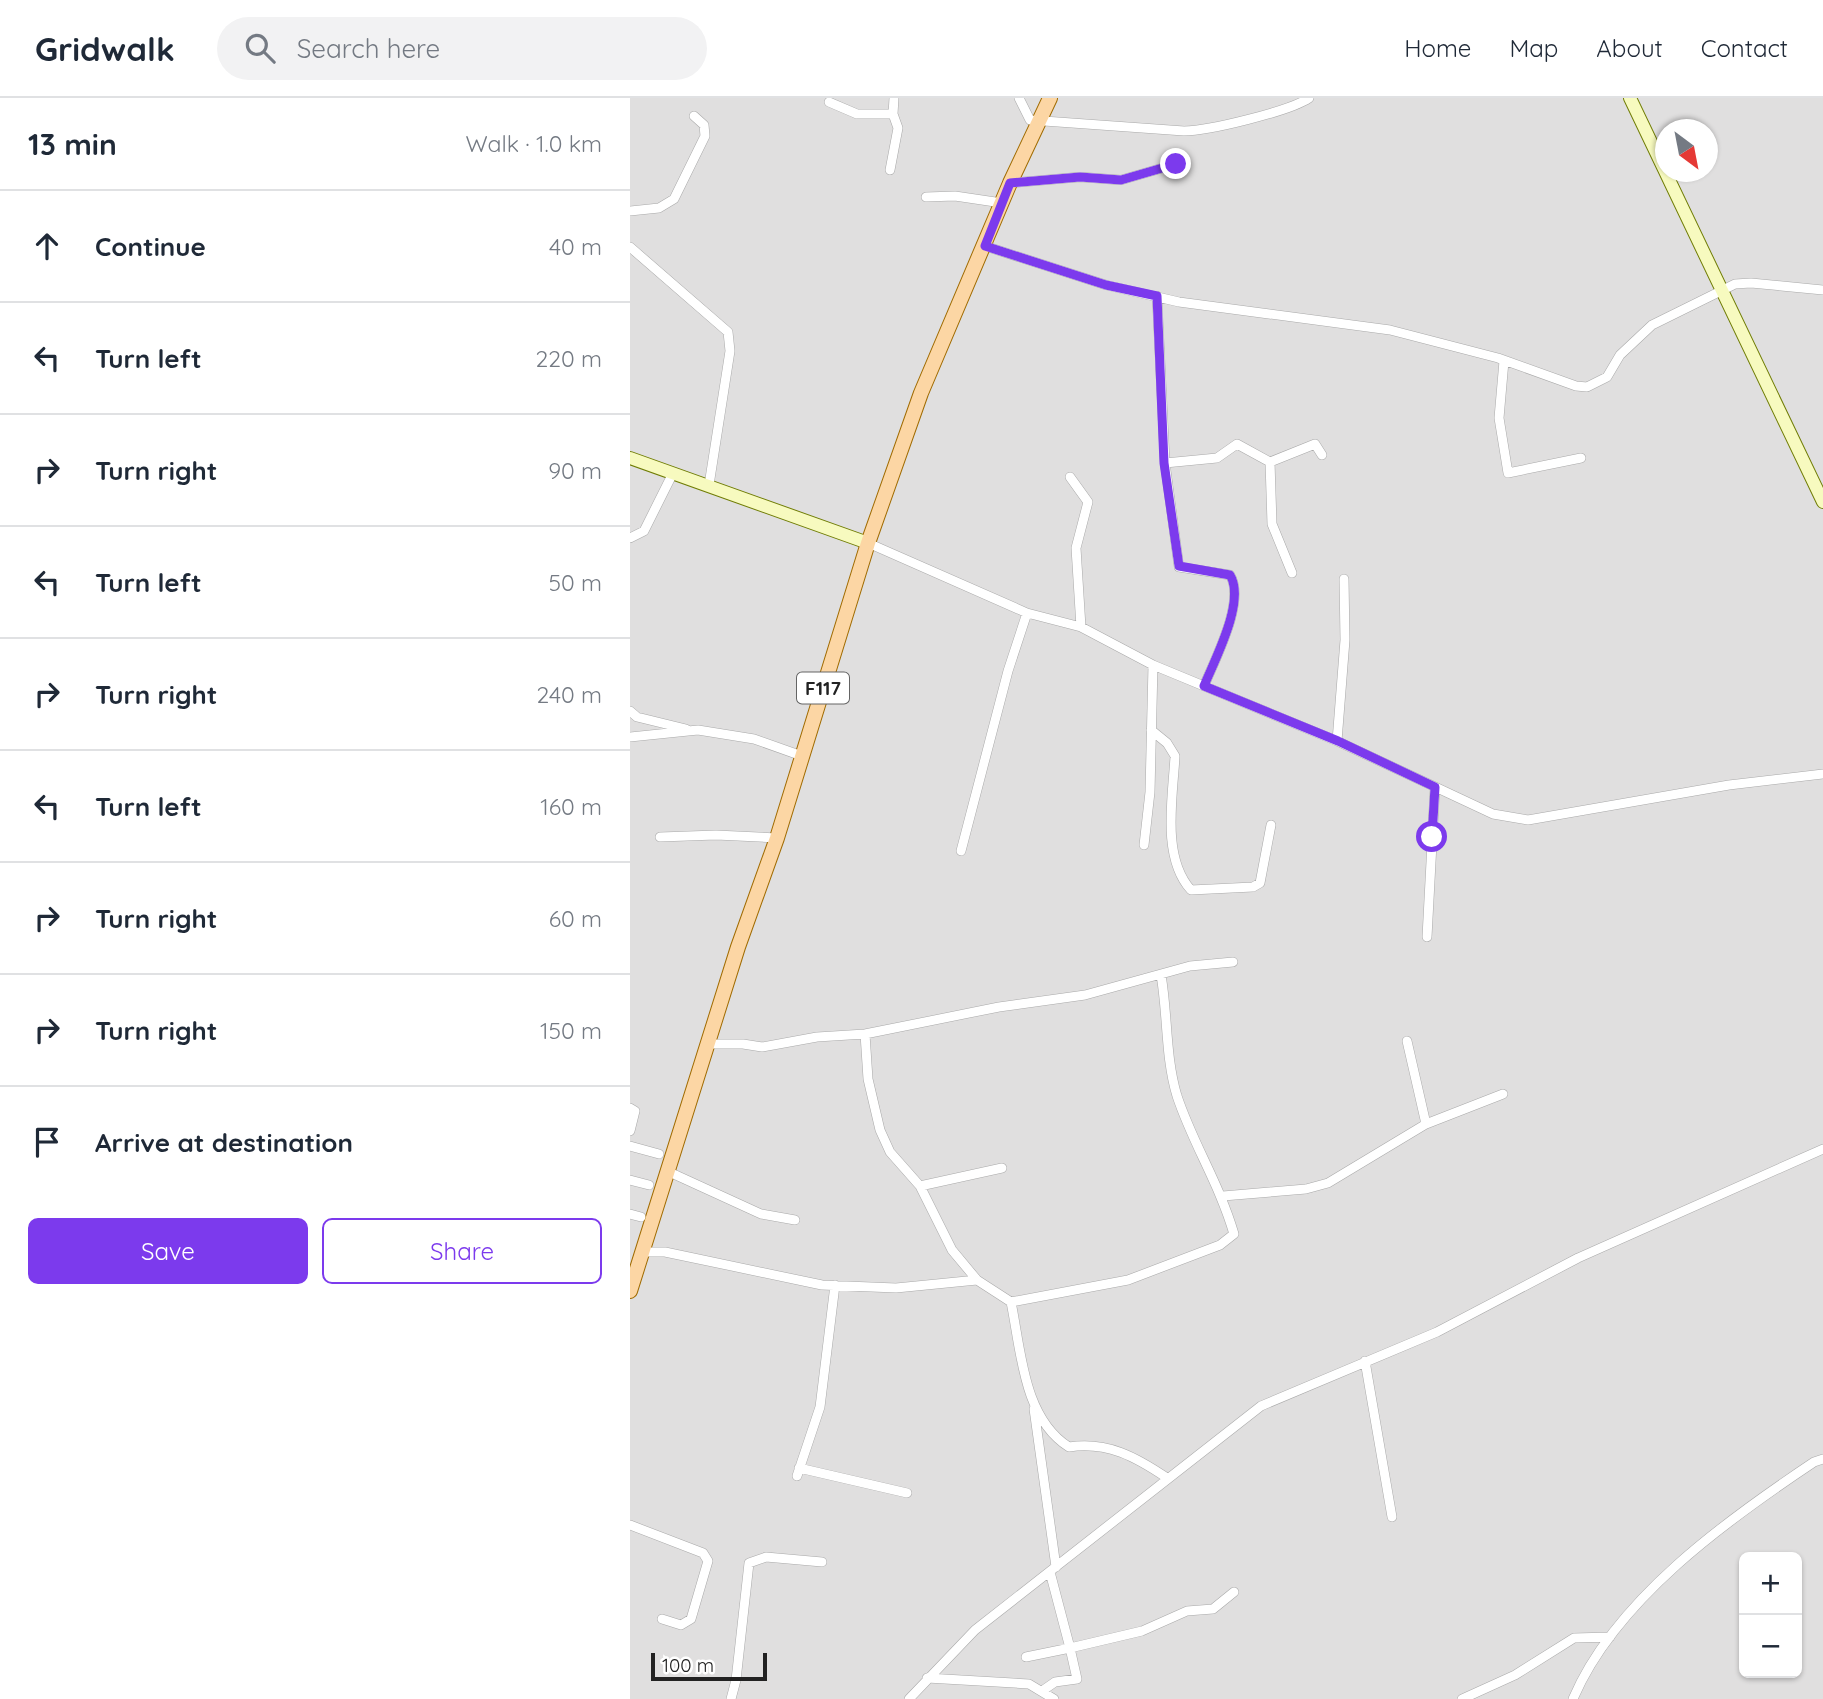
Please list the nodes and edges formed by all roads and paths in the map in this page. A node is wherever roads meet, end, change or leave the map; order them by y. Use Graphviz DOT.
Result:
graph roads {
  1 [pos="894,98"];
  2 [pos="1019,98"];
  3 [pos="1050,98"];
  4 [pos="1309,98"];
  5 [pos="1630,98"];
  6 [pos="829,102"];
  7 [pos="893,114"];
  8 [pos="694,116"];
  9 [pos="1040,120"];
  10 [pos="1176,164"];
  11 [pos="890,170"];
  12 [pos="1010,183"];
  13 [pos="926,197"];
  14 [pos="1002,203"];
  15 [pos="630,211"];
  16 [pos="985,246"];
  17 [pos="630,247"];
  18 [pos="1823,290"];
  19 [pos="1721,291"];
  20 [pos="1157,296"];
  21 [pos="1504,361"];
  22 [pos="1322,455"];
  23 [pos="630,458"];
  24 [pos="1581,458"];
  25 [pos="1270,462"];
  26 [pos="1164,463"];
  27 [pos="673,472"];
  28 [pos="1070,477"];
  29 [pos="709,485"];
  30 [pos="1823,502"];
  31 [pos="630,538"];
  32 [pos="869,543"];
  33 [pos="1292,573"];
  34 [pos="1343,579"];
  35 [pos="1027,613"];
  36 [pos="1081,627"];
  37 [pos="1153,665"];
  38 [pos="1204,686"];
  39 [pos="630,711"];
  40 [pos="1150,730"];
  41 [pos="691,731"];
  42 [pos="630,737"];
  43 [pos="1338,741"];
  44 [pos="802,756"];
  45 [pos="1823,774"];
  46 [pos="1435,787"];
  47 [pos="1271,825"];
  48 [pos="660,837"];
  49 [pos="777,838"];
  50 [pos="1144,845"];
  51 [pos="961,851"];
  52 [pos="1427,937"];
  53 [pos="1233,962"];
  54 [pos="1161,975"];
  55 [pos="865,1034"];
  56 [pos="1407,1041"];
  57 [pos="707,1044"];
  58 [pos="1503,1094"];
  59 [pos="630,1108"];
  60 [pos="1426,1124"];
  61 [pos="630,1131"];
  62 [pos="630,1146"];
  63 [pos="1823,1149"];
  64 [pos="659,1154"];
  65 [pos="1002,1168"];
  66 [pos="667,1171"];
  67 [pos="630,1180"];
  68 [pos="649,1185"];
  69 [pos="920,1186"];
  70 [pos="1223,1196"];
  71 [pos="630,1214"];
  72 [pos="641,1217"];
  73 [pos="795,1220"];
  74 [pos="642,1252"];
  75 [pos="977,1280"];
  76 [pos="835,1285"];
  77 [pos="630,1291"];
  78 [pos="1011,1302"];
  79 [pos="1365,1361"];
  80 [pos="1032,1402"];
  81 [pos="1823,1459"];
  82 [pos="1167,1478"];
  83 [pos="907,1493"];
  84 [pos="1392,1517"];
  85 [pos="630,1525"];
  86 [pos="822,1562"];
  87 [pos="1053,1569"];
  88 [pos="1234,1592"];
  89 [pos="662,1619"];
  90 [pos="1610,1637"];
  91 [pos="1070,1648"];
  92 [pos="1026,1657"];
  93 [pos="927,1678"];
  94 [pos="1042,1691"];
  95 [pos="731,1699"];
  96 [pos="909,1699"];
  97 [pos="1054,1699"];
  98 [pos="1462,1699"];
  99 [pos="1573,1699"];
  1 -- 7 [label="street"];
  2 -- 9 [label="street"];
  3 -- 9 [label="main road, F117"];
  4 -- 9 [label="street"];
  5 -- 19 [label="main road"];
  6 -- 7 [label="street"];
  7 -- 11 [label="street"];
  8 -- 15 [label="street"];
  9 -- 12 [label="main road, F117"];
  10 -- 12 [label="street"];
  12 -- 14 [label="main road, F117"];
  13 -- 14 [label="street"];
  14 -- 16 [label="main road, F117"];
  16 -- 20 [label="street"];
  16 -- 32 [label="main road, F117"];
  17 -- 29 [label="street"];
  18 -- 19 [label="street"];
  19 -- 21 [label="street"];
  19 -- 30 [label="main road"];
  20 -- 21 [label="street"];
  20 -- 26 [label="street"];
  21 -- 24 [label="street"];
  22 -- 25 [label="street"];
  23 -- 27 [label="main road"];
  25 -- 26 [label="street"];
  25 -- 33 [label="street"];
  26 -- 38 [label="street"];
  27 -- 29 [label="main road"];
  27 -- 31 [label="street"];
  28 -- 36 [label="street"];
  29 -- 32 [label="main road"];
  32 -- 35 [label="street"];
  32 -- 44 [label="main road, F117"];
  34 -- 43 [label="street"];
  35 -- 36 [label="street"];
  35 -- 51 [label="street"];
  36 -- 37 [label="street"];
  37 -- 38 [label="street"];
  37 -- 40 [label="street"];
  38 -- 43 [label="street"];
  39 -- 41 [label="street"];
  40 -- 47 [label="street"];
  40 -- 50 [label="street"];
  41 -- 42 [label="street"];
  41 -- 44 [label="street"];
  43 -- 46 [label="street"];
  44 -- 49 [label="main road, F117"];
  45 -- 46 [label="street"];
  46 -- 52 [label="street"];
  48 -- 49 [label="street"];
  49 -- 57 [label="main road, F117"];
  53 -- 54 [label="street"];
  54 -- 55 [label="street"];
  54 -- 70 [label="street"];
  55 -- 57 [label="street"];
  55 -- 69 [label="street"];
  56 -- 60 [label="street"];
  57 -- 66 [label="main road, F117"];
  58 -- 60 [label="street"];
  59 -- 61 [label="street"];
  60 -- 70 [label="street"];
  62 -- 64 [label="street"];
  63 -- 79 [label="street"];
  65 -- 69 [label="street"];
  66 -- 73 [label="street"];
  66 -- 74 [label="main road, F117"];
  67 -- 68 [label="street"];
  69 -- 75 [label="street"];
  70 -- 78 [label="street"];
  71 -- 72 [label="street"];
  74 -- 76 [label="street"];
  74 -- 77 [label="main road, F117"];
  75 -- 76 [label="street"];
  75 -- 78 [label="street"];
  76 -- 83 [label="street"];
  78 -- 80 [label="street"];
  79 -- 82 [label="street"];
  79 -- 84 [label="street"];
  80 -- 82 [label="street"];
  80 -- 87 [label="street"];
  81 -- 90 [label="street"];
  82 -- 87 [label="street"];
  85 -- 89 [label="street"];
  86 -- 95 [label="street"];
  87 -- 91 [label="street"];
  87 -- 93 [label="street"];
  88 -- 91 [label="street"];
  90 -- 98 [label="street"];
  90 -- 99 [label="street"];
  91 -- 92 [label="street"];
  91 -- 94 [label="street"];
  93 -- 94 [label="street"];
  93 -- 96 [label="street"];
  94 -- 97 [label="street"];
}
